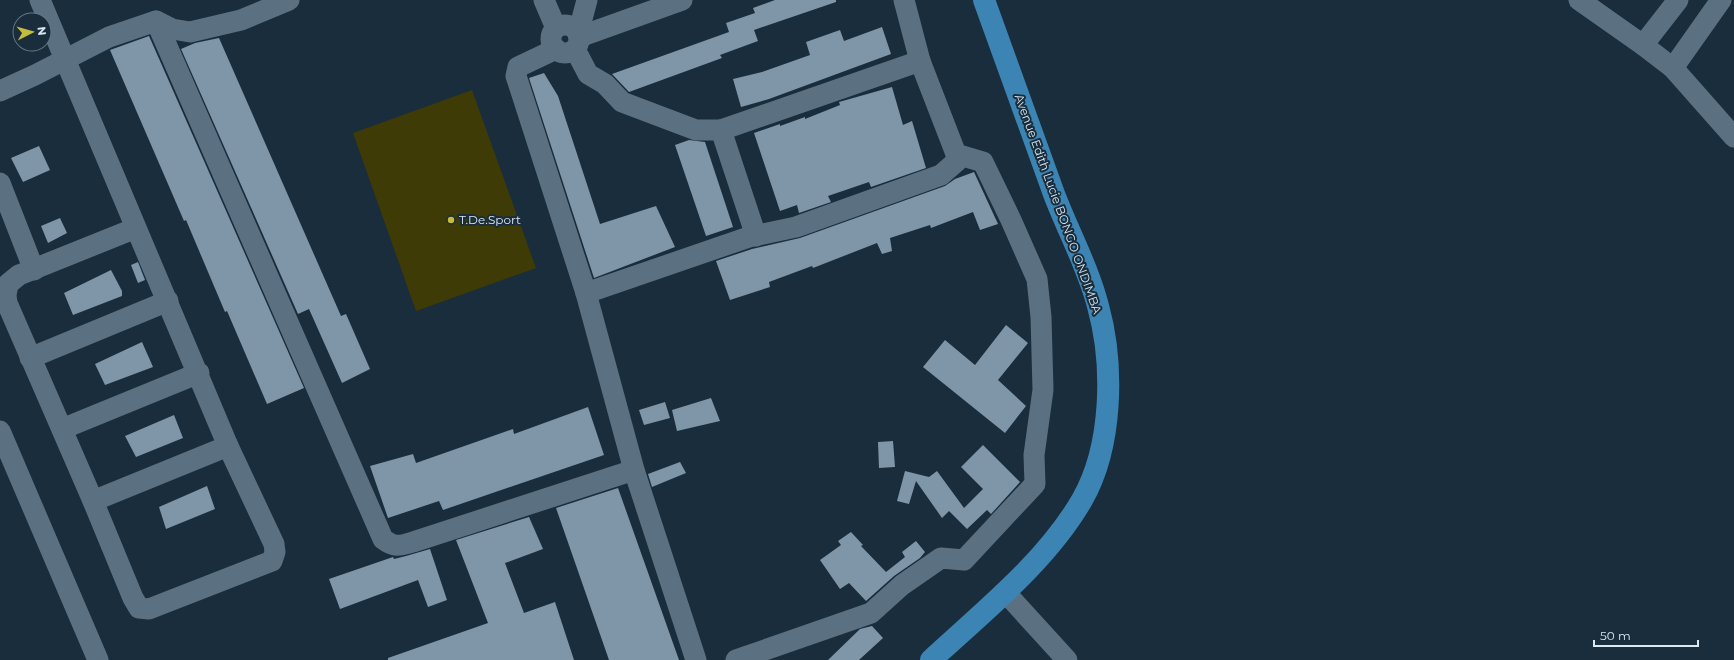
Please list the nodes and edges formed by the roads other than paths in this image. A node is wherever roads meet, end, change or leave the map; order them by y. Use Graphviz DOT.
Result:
graph roads {
  1 [pos="40,0"];
  2 [pos="289,0"];
  3 [pos="544,0"];
  4 [pos="587,0"];
  5 [pos="682,0"];
  6 [pos="904,0"];
  7 [pos="984,0"];
  8 [pos="1579,0"];
  9 [pos="1678,0"];
  10 [pos="1721,0"];
  11 [pos="156,21"];
  12 [pos="572,42"];
  13 [pos="1643,45"];
  14 [pos="64,60"];
  15 [pos="920,61"];
  16 [pos="1673,68"];
  17 [pos="0,91"];
  18 [pos="721,130"];
  19 [pos="1734,137"];
  20 [pos="956,154"];
  21 [pos="0,183"];
  22 [pos="136,228"];
  23 [pos="756,236"];
  24 [pos="34,270"];
  25 [pos="586,293"];
  26 [pos="168,301"];
  27 [pos="30,358"];
  28 [pos="199,374"];
  29 [pos="62,429"];
  30 [pos="0,431"];
  31 [pos="228,446"];
  32 [pos="634,470"];
  33 [pos="93,500"];
  34 [pos="1005,592"];
  35 [pos="98,660"];
  36 [pos="696,660"];
  37 [pos="736,660"];
  38 [pos="931,660"];
  39 [pos="1067,660"];
  1 -- 14 [label="street"];
  2 -- 11 [label="street"];
  3 -- 12 [label="street"];
  4 -- 12 [label="street"];
  5 -- 12 [label="street"];
  6 -- 15 [label="street"];
  7 -- 34 [label="main road, Avenue Edith Lucie BONGO ONDIMBA"];
  8 -- 13 [label="street"];
  9 -- 13 [label="street"];
  10 -- 16 [label="street"];
  11 -- 14 [label="street"];
  11 -- 32 [label="street"];
  12 -- 18 [label="street"];
  12 -- 25 [label="street"];
  13 -- 16 [label="street"];
  14 -- 17 [label="street"];
  14 -- 22 [label="street"];
  15 -- 18 [label="street"];
  15 -- 20 [label="street"];
  16 -- 19 [label="street"];
  18 -- 23 [label="street"];
  20 -- 23 [label="street"];
  20 -- 37 [label="street"];
  21 -- 24 [label="street"];
  22 -- 24 [label="street"];
  22 -- 26 [label="street"];
  23 -- 25 [label="street"];
  24 -- 27 [label="street"];
  25 -- 32 [label="street"];
  26 -- 27 [label="street"];
  26 -- 28 [label="street"];
  27 -- 29 [label="street"];
  28 -- 29 [label="street"];
  28 -- 31 [label="street"];
  29 -- 33 [label="street"];
  30 -- 35 [label="street"];
  31 -- 33 [label="street"];
  31 -- 33 [label="street"];
  32 -- 36 [label="street"];
  34 -- 38 [label="main road, Avenue Edith Lucie BONGO ONDIMBA"];
  34 -- 39 [label="street"];
}
